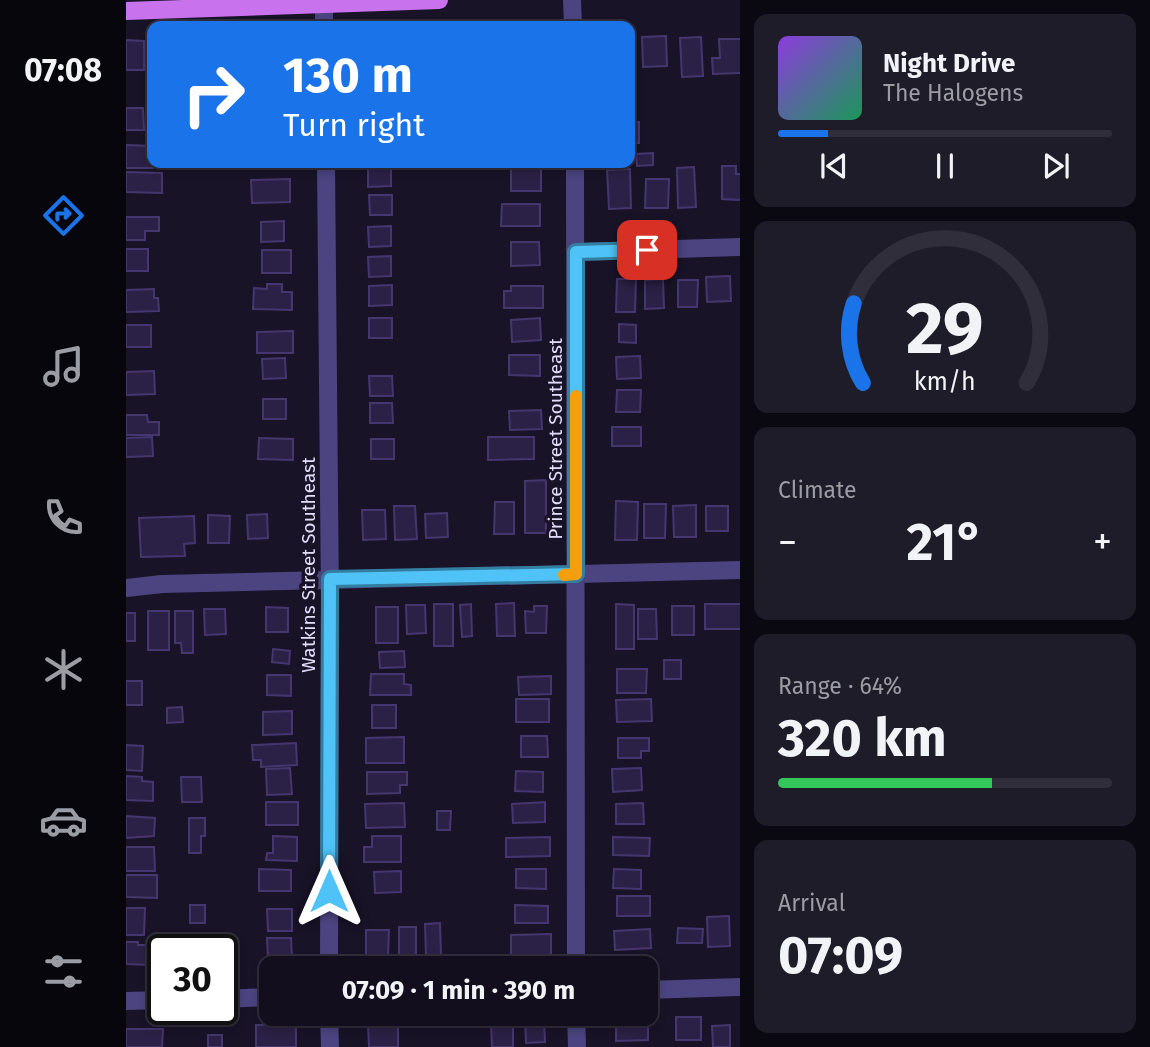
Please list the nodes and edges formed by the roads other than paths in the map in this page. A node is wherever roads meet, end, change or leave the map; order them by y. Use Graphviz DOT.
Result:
graph roads {
  1 [pos="386,0"];
  2 [pos="439,0"];
  3 [pos="572,0"];
  4 [pos="324,3"];
  5 [pos="202,4"];
  6 [pos="126,11"];
  7 [pos="324,21"];
  8 [pos="573,21"];
  9 [pos="326,168"];
  10 [pos="575,168"];
  11 [pos="740,247"];
  12 [pos="576,252"];
  13 [pos="740,570"];
  14 [pos="576,574"];
  15 [pos="330,579"];
  16 [pos="126,588"];
  17 [pos="329,956"];
  18 [pos="576,956"];
  19 [pos="740,987"];
  20 [pos="658,990"];
  21 [pos="259,998"];
  22 [pos="238,999"];
  23 [pos="147,1000"];
  24 [pos="126,1001"];
  25 [pos="329,1026"];
  26 [pos="576,1026"];
  27 [pos="330,1047"];
  28 [pos="577,1047"];
  1 -- 2 [label="main road"];
  1 -- 4 [label="main road"];
  3 -- 8 [label="street"];
  4 -- 5 [label="main road"];
  4 -- 7 [label="street"];
  5 -- 6 [label="main road"];
  9 -- 15 [label="street, Watkins Street Southeast"];
  10 -- 12 [label="street, Prince Street Southeast"];
  11 -- 12 [label="street"];
  12 -- 14 [label="street, Prince Street Southeast"];
  13 -- 14 [label="street"];
  14 -- 15 [label="street"];
  14 -- 18 [label="street, Prince Street Southeast"];
  15 -- 16 [label="street"];
  15 -- 17 [label="street, Watkins Street Southeast"];
  19 -- 20 [label="street"];
  21 -- 22 [label="street"];
  23 -- 24 [label="street"];
  25 -- 27 [label="street"];
  26 -- 28 [label="street"];
}
